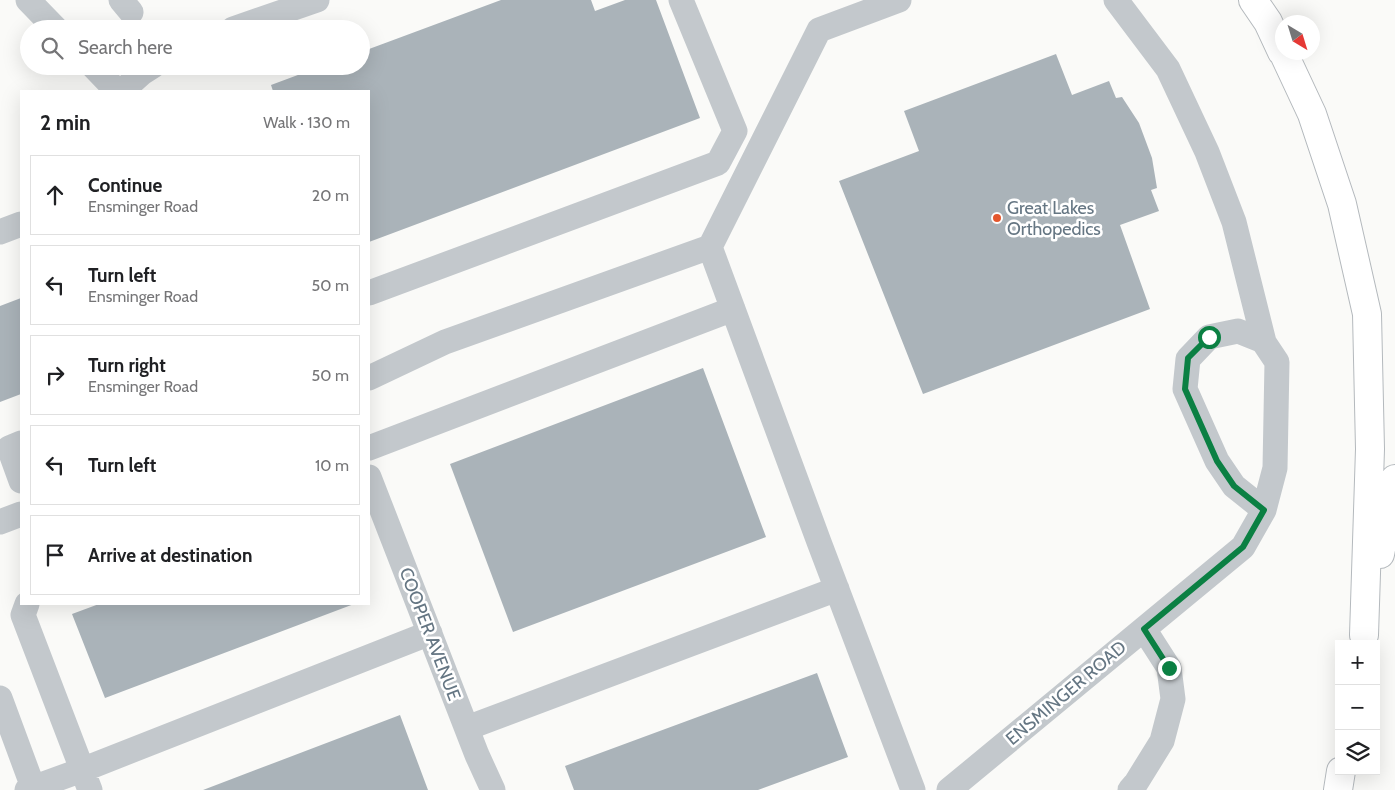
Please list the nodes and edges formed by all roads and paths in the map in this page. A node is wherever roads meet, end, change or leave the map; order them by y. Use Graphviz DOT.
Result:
graph roads {
  1 [pos="28,0"];
  2 [pos="317,0"];
  3 [pos="681,0"];
  4 [pos="899,0"];
  5 [pos="1116,0"];
  6 [pos="1253,0"];
  7 [pos="47,20"];
  8 [pos="259,20"];
  9 [pos="1275,36"];
  10 [pos="1287,60"];
  11 [pos="102,75"];
  12 [pos="140,75"];
  13 [pos="116,90"];
  14 [pos="123,90"];
  15 [pos="20,224"];
  16 [pos="0,232"];
  17 [pos="710,247"];
  18 [pos="370,293"];
  19 [pos="733,309"];
  20 [pos="1264,342"];
  21 [pos="370,378"];
  22 [pos="20,443"];
  23 [pos="370,448"];
  24 [pos="20,478"];
  25 [pos="1395,479"];
  26 [pos="370,480"];
  27 [pos="1264,510"];
  28 [pos="20,514"];
  29 [pos="0,522"];
  30 [pos="837,588"];
  31 [pos="27,605"];
  32 [pos="1144,629"];
  33 [pos="430,633"];
  34 [pos="1363,640"];
  35 [pos="0,698"];
  36 [pos="467,728"];
  37 [pos="1340,775"];
  38 [pos="86,780"];
  39 [pos="31,789"];
  40 [pos="493,790"];
  41 [pos="913,790"];
  42 [pos="949,790"];
  43 [pos="1130,790"];
  44 [pos="1338,790"];
  1 -- 7 [label="street"];
  2 -- 8 [label="street"];
  3 -- 18 [label="street"];
  4 -- 17 [label="street"];
  5 -- 20 [label="street, ENSMINGER ROAD"];
  6 -- 9 [label="highway"];
  10 -- 34 [label="highway"];
  11 -- 13 [label="street"];
  12 -- 14 [label="street"];
  15 -- 16 [label="street"];
  17 -- 19 [label="street"];
  17 -- 21 [label="street"];
  19 -- 23 [label="street"];
  19 -- 30 [label="street"];
  20 -- 27 [label="street, ENSMINGER ROAD"];
  20 -- 27 [label="street"];
  22 -- 24 [label="street"];
  25 -- 34 [label="highway"];
  26 -- 33 [label="street, COOPER AVENUE"];
  27 -- 32 [label="street, ENSMINGER ROAD"];
  28 -- 29 [label="street"];
  30 -- 36 [label="street"];
  30 -- 41 [label="street"];
  31 -- 38 [label="street"];
  32 -- 42 [label="street, ENSMINGER ROAD"];
  32 -- 43 [label="street"];
  33 -- 36 [label="street, COOPER AVENUE"];
  33 -- 38 [label="street"];
  35 -- 39 [label="street"];
  36 -- 40 [label="street, COOPER AVENUE"];
  37 -- 44 [label="highway"];
  38 -- 39 [label="street"];
}
